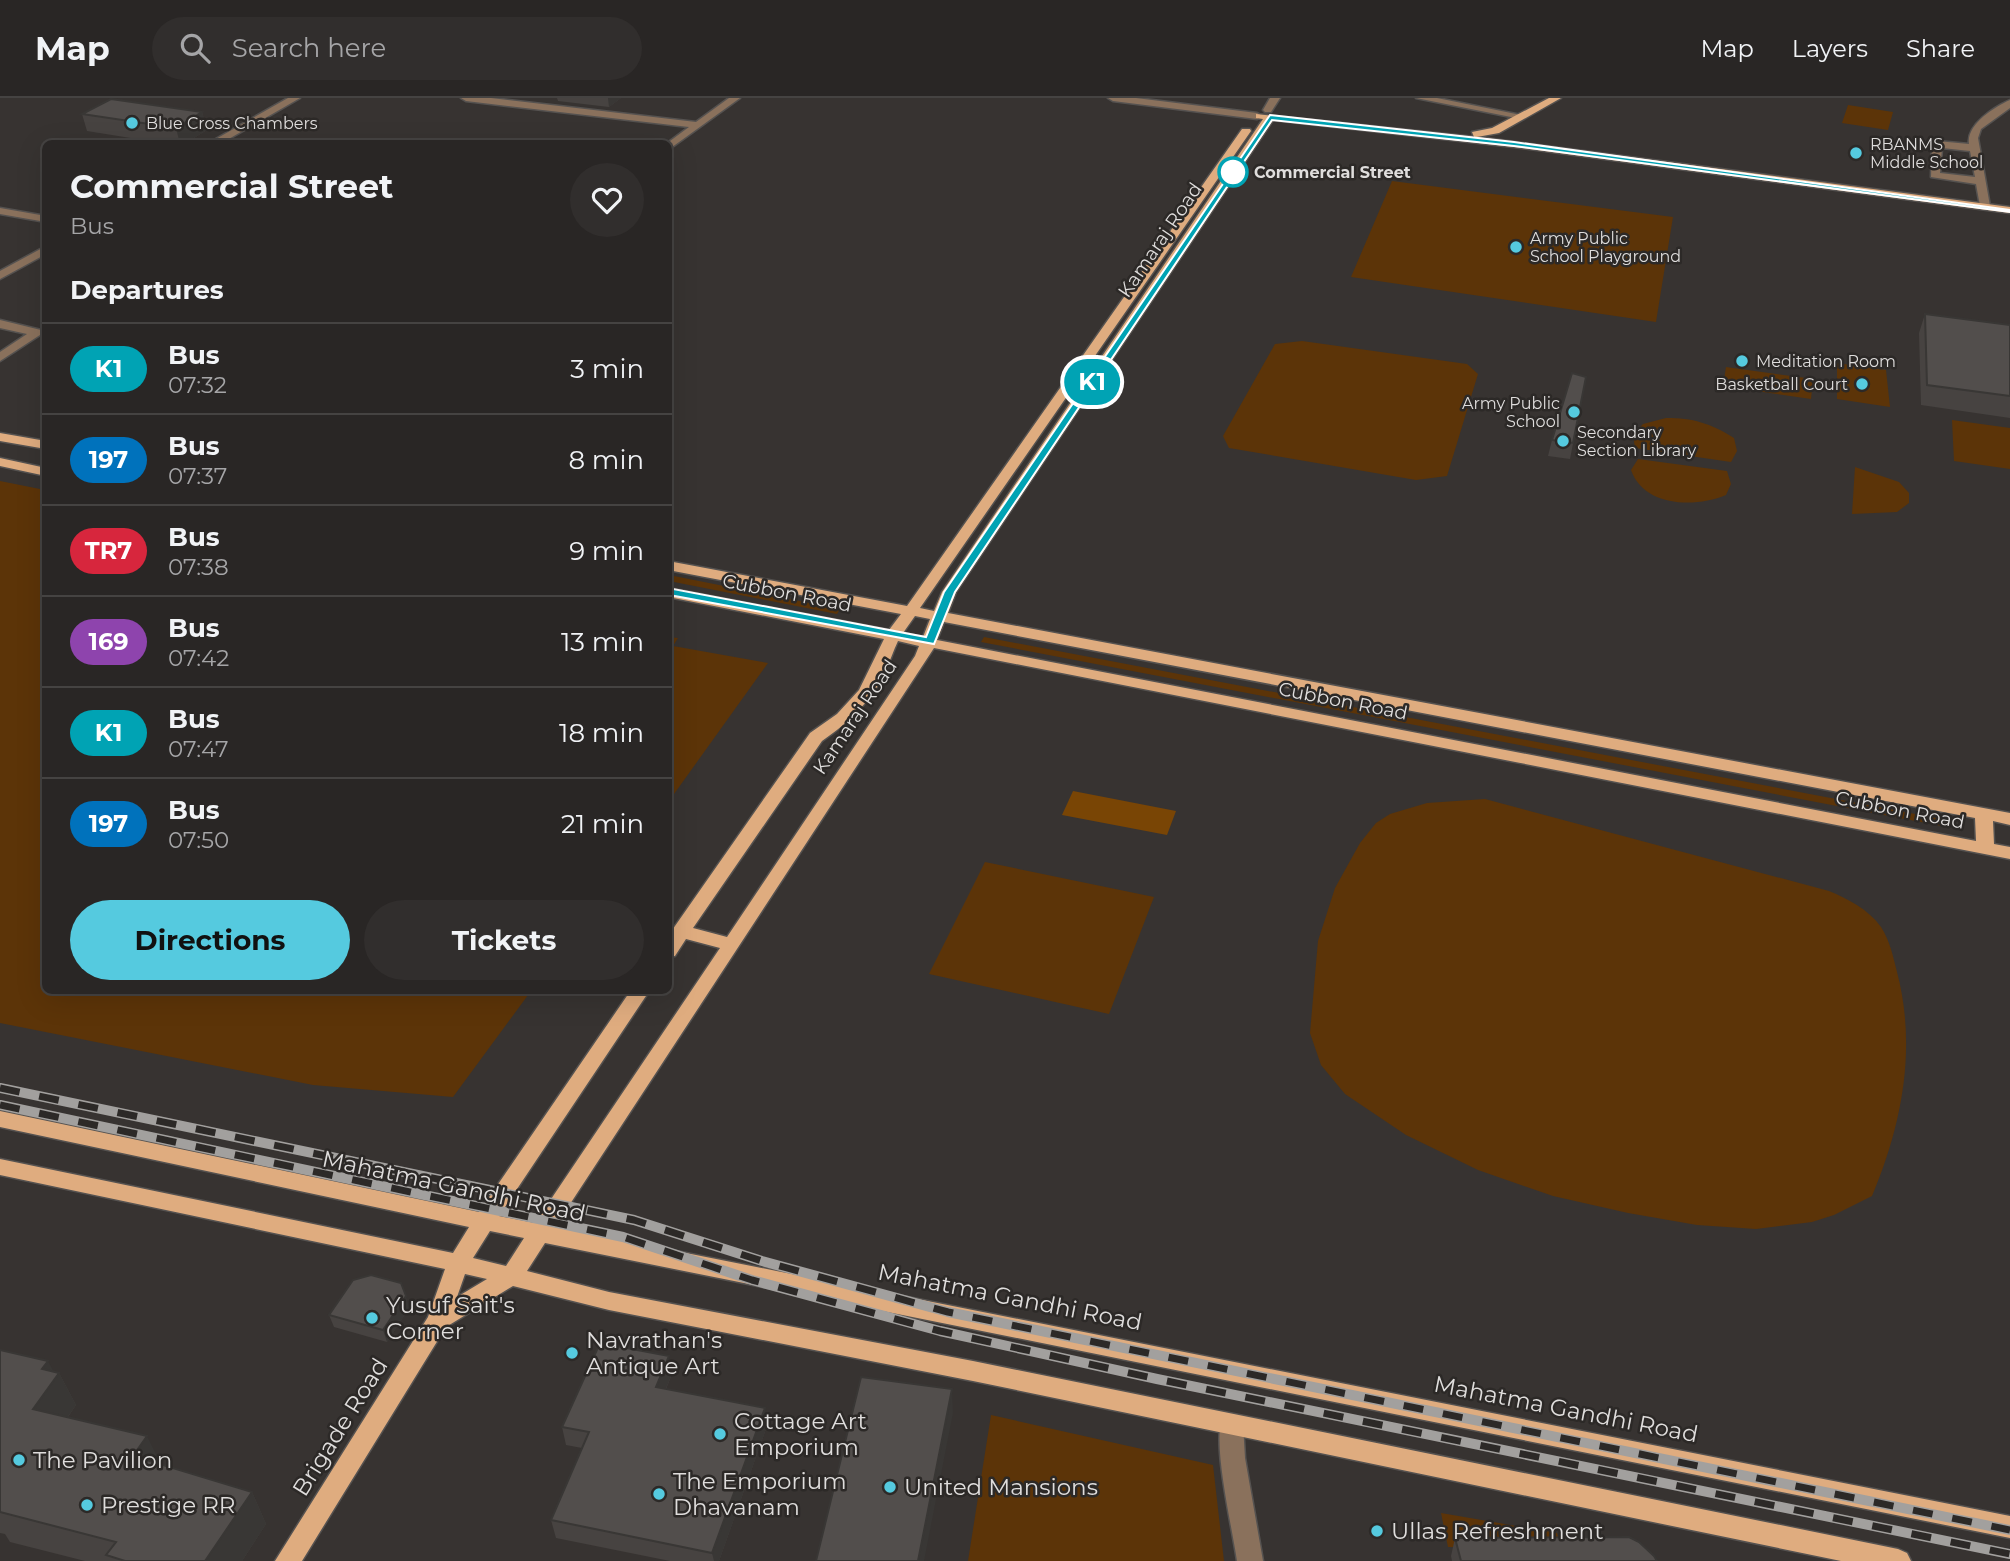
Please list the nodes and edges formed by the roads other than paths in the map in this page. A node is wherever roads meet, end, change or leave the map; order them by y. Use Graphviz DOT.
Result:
graph roads {
  1 [pos="295,98"];
  2 [pos="466,98"];
  3 [pos="735,98"];
  4 [pos="1113,98"];
  5 [pos="1275,98"];
  6 [pos="1421,98"];
  7 [pos="1556,98"];
  8 [pos="1133,99"];
  9 [pos="2010,103"];
  10 [pos="1265,114"];
  11 [pos="1521,116"];
  12 [pos="696,125"];
  13 [pos="1495,131"];
  14 [pos="219,140"];
  15 [pos="672,144"];
  16 [pos="1514,144"];
  17 [pos="1975,148"];
  18 [pos="1980,181"];
  19 [pos="1985,206"];
  20 [pos="2010,210"];
  21 [pos="0,211"];
  22 [pos="42,218"];
  23 [pos="42,251"];
  24 [pos="0,276"];
  25 [pos="0,324"];
  26 [pos="0,357"];
  27 [pos="0,437"];
  28 [pos="29,442"];
  29 [pos="1030,442"];
  30 [pos="42,444"];
  31 [pos="1049,446"];
  32 [pos="0,462"];
  33 [pos="42,470"];
  34 [pos="672,566"];
  35 [pos="672,593"];
  36 [pos="911,610"];
  37 [pos="940,616"];
  38 [pos="894,635"];
  39 [pos="930,642"];
  40 [pos="1984,814"];
  41 [pos="2010,819"];
  42 [pos="1985,848"];
  43 [pos="2010,853"];
  44 [pos="682,932"];
  45 [pos="731,944"];
  46 [pos="672,946"];
  47 [pos="638,994"];
  48 [pos="0,1119"];
  49 [pos="0,1167"];
  50 [pos="485,1220"];
  51 [pos="540,1233"];
  52 [pos="458,1263"];
  53 [pos="512,1275"];
  54 [pos="438,1320"];
  55 [pos="1231,1424"];
  56 [pos="2010,1527"];
  57 [pos="288,1561"];
  58 [pos="1251,1561"];
  59 [pos="1898,1561"];
  1 -- 14 [label="street"];
  2 -- 12 [label="street"];
  3 -- 12 [label="street"];
  4 -- 8 [label="street"];
  5 -- 10 [label="street, Kamaraj Road"];
  6 -- 11 [label="street"];
  7 -- 11 [label="main road"];
  8 -- 10 [label="street"];
  9 -- 17 [label="street"];
  10 -- 13 [label="main road"];
  10 -- 16 [label="main road"];
  10 -- 29 [label="main road, Kamaraj Road"];
  10 -- 31 [label="main road, Kamaraj Road"];
  11 -- 13 [label="main road"];
  12 -- 15 [label="street"];
  13 -- 16 [label="main road"];
  16 -- 19 [label="main road"];
  17 -- 18 [label="street"];
  17 -- 18 [label="street"];
  18 -- 19 [label="street"];
  19 -- 20 [label="main road"];
  21 -- 22 [label="street"];
  23 -- 24 [label="street"];
  25 -- 26 [label="street"];
  27 -- 28 [label="main road"];
  28 -- 30 [label="main road"];
  28 -- 32 [label="main road"];
  29 -- 31 [label="main road"];
  29 -- 36 [label="main road, Kamaraj Road"];
  31 -- 37 [label="main road, Kamaraj Road"];
  32 -- 33 [label="main road"];
  34 -- 36 [label="main road, Cubbon Road"];
  35 -- 38 [label="main road, Cubbon Road"];
  36 -- 37 [label="main road, Cubbon Road"];
  36 -- 38 [label="main road, Kamaraj Road"];
  37 -- 39 [label="main road, Kamaraj Road"];
  37 -- 40 [label="main road, Cubbon Road"];
  38 -- 39 [label="main road, Cubbon Road"];
  38 -- 44 [label="main road, Kamaraj Road"];
  39 -- 42 [label="main road, Cubbon Road"];
  39 -- 45 [label="main road, Kamaraj Road"];
  40 -- 41 [label="main road, Cubbon Road"];
  40 -- 42 [label="main road"];
  42 -- 43 [label="main road, Cubbon Road"];
  44 -- 45 [label="main road"];
  44 -- 46 [label="main road, Kamaraj Road"];
  45 -- 51 [label="main road, Kamaraj Road"];
  47 -- 50 [label="main road"];
  48 -- 50 [label="main road, Mahatma Gandhi Road"];
  49 -- 52 [label="main road"];
  50 -- 51 [label="main road, Mahatma Gandhi Road"];
  50 -- 52 [label="main road"];
  51 -- 53 [label="main road, Brigade Road"];
  51 -- 56 [label="main road, Mahatma Gandhi Road"];
  52 -- 53 [label="main road"];
  52 -- 54 [label="main road, Brigade Road"];
  53 -- 54 [label="main road, Brigade Road"];
  53 -- 55 [label="main road"];
  54 -- 57 [label="main road, Brigade Road"];
  55 -- 58 [label="street"];
  55 -- 59 [label="main road"];
}
